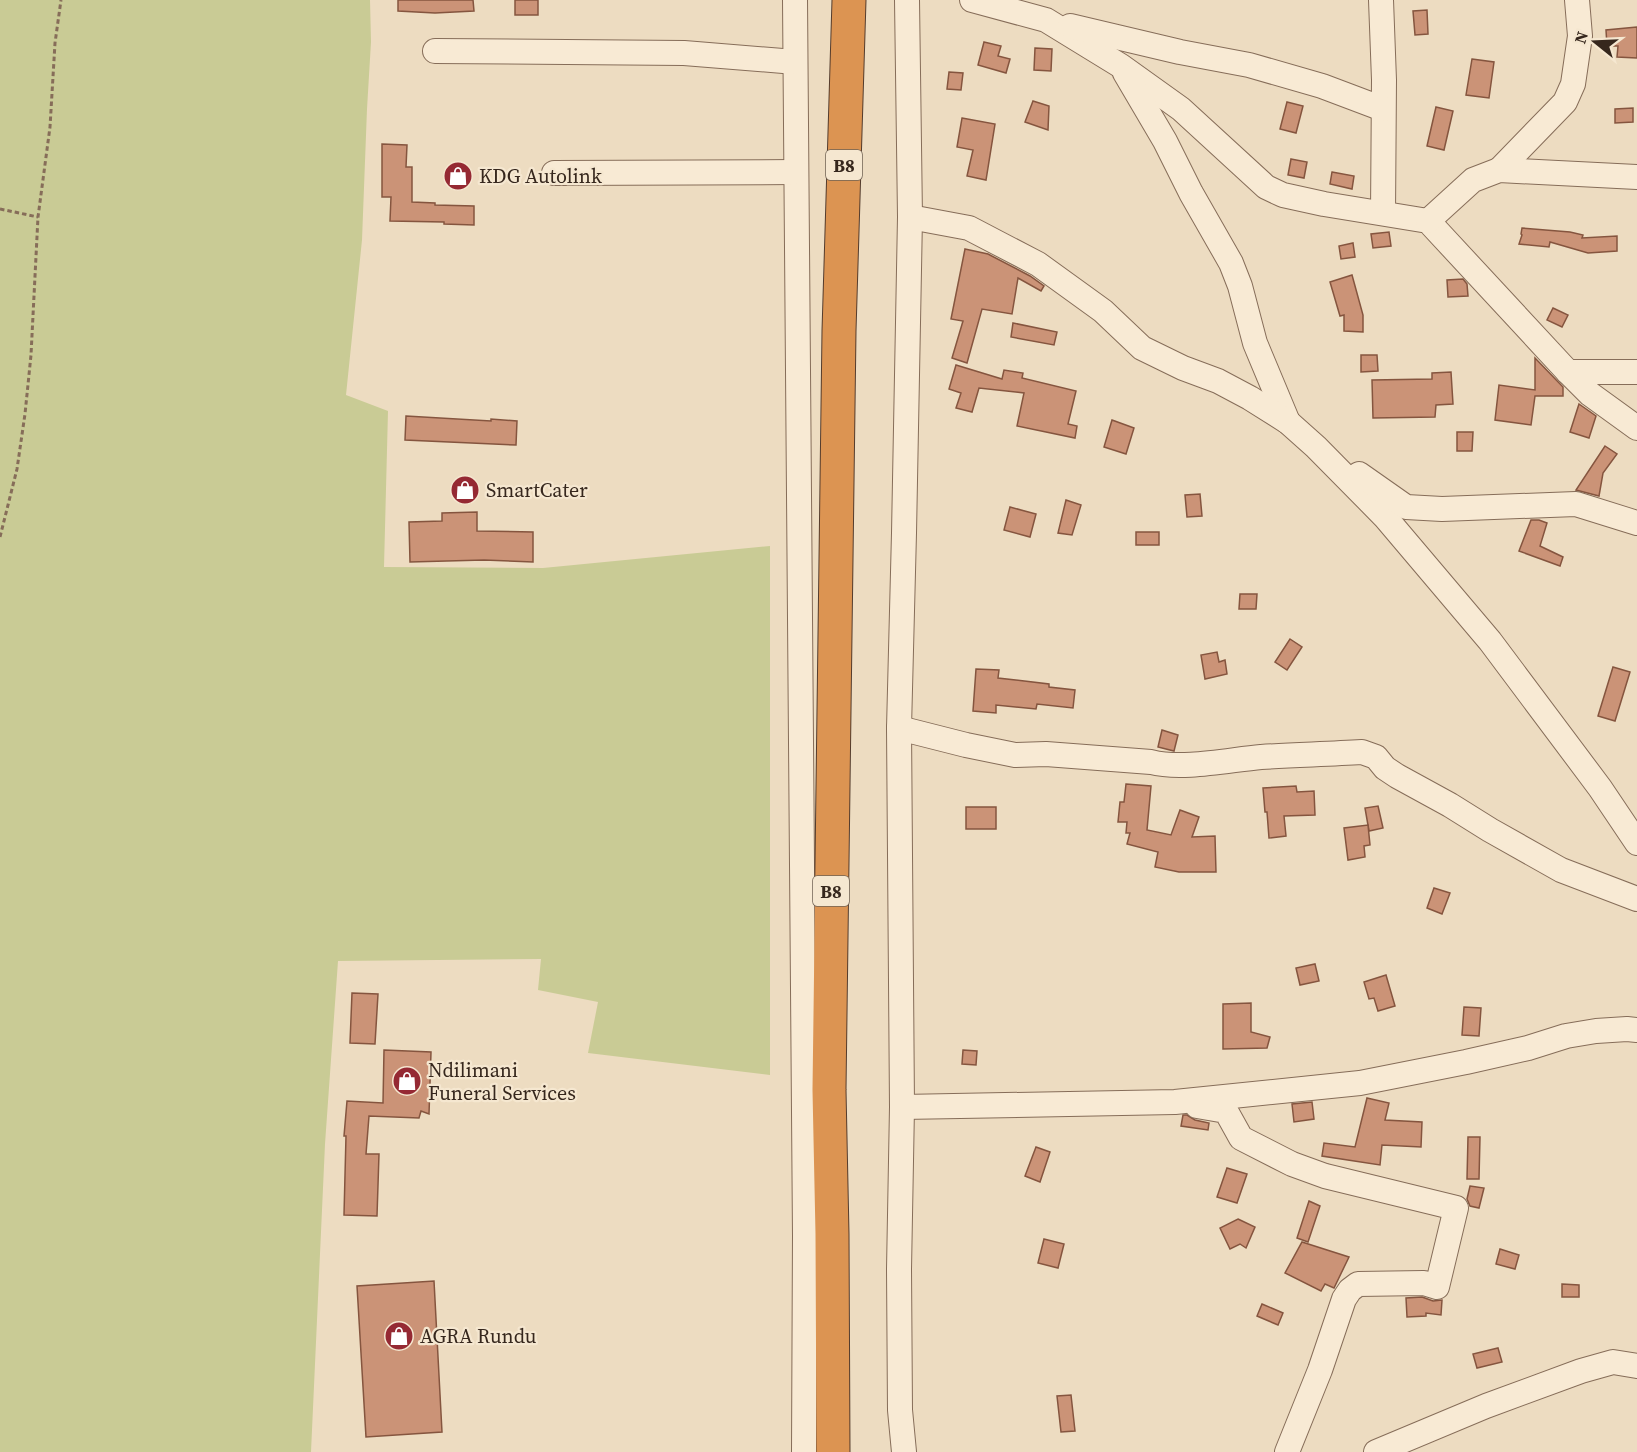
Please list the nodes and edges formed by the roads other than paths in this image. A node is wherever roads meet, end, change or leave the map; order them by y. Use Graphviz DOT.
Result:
graph roads {
  1 [pos="795,0"];
  2 [pos="834,0"];
  3 [pos="849,0"];
  4 [pos="907,0"];
  5 [pos="972,0"];
  6 [pos="1381,0"];
  7 [pos="1577,0"];
  8 [pos="1046,20"];
  9 [pos="435,51"];
  10 [pos="795,62"];
  11 [pos="1121,66"];
  12 [pos="1383,109"];
  13 [pos="1499,170"];
  14 [pos="796,172"];
  15 [pos="554,173"];
  16 [pos="1637,177"];
  17 [pos="1383,213"];
  18 [pos="910,217"];
  19 [pos="1428,221"];
  20 [pos="839,331"];
  21 [pos="1568,372"];
  22 [pos="1637,372"];
  23 [pos="1288,422"];
  24 [pos="1637,428"];
  25 [pos="1316,447"];
  26 [pos="1637,523"];
  27 [pos="899,728"];
  28 [pos="1637,843"];
  29 [pos="1637,899"];
  30 [pos="1637,1030"];
  31 [pos="1175,1102"];
  32 [pos="902,1107"];
  33 [pos="1637,1366"];
  34 [pos="804,1452"];
  35 [pos="833,1452"];
  36 [pos="904,1452"];
  37 [pos="1287,1452"];
  38 [pos="1376,1452"];
  1 -- 10 [label="street"];
  2 -- 20 [label="highway, B8"];
  3 -- 20 [label="highway, B8"];
  4 -- 18 [label="street"];
  5 -- 8 [label="street"];
  6 -- 12 [label="street"];
  7 -- 13 [label="street"];
  8 -- 11 [label="street"];
  8 -- 12 [label="street"];
  9 -- 10 [label="street"];
  10 -- 14 [label="street"];
  11 -- 17 [label="street"];
  11 -- 23 [label="street"];
  12 -- 17 [label="street"];
  13 -- 16 [label="street"];
  13 -- 19 [label="street"];
  14 -- 15 [label="street"];
  14 -- 34 [label="street"];
  17 -- 19 [label="street"];
  18 -- 23 [label="street"];
  18 -- 27 [label="street"];
  19 -- 21 [label="street"];
  20 -- 35 [label="highway, B8"];
  21 -- 22 [label="street"];
  21 -- 24 [label="street"];
  23 -- 25 [label="street"];
  25 -- 26 [label="street"];
  25 -- 28 [label="street"];
  27 -- 29 [label="street"];
  27 -- 32 [label="street"];
  30 -- 31 [label="street"];
  31 -- 32 [label="street"];
  31 -- 37 [label="street"];
  32 -- 36 [label="street"];
  33 -- 38 [label="street"];
}
